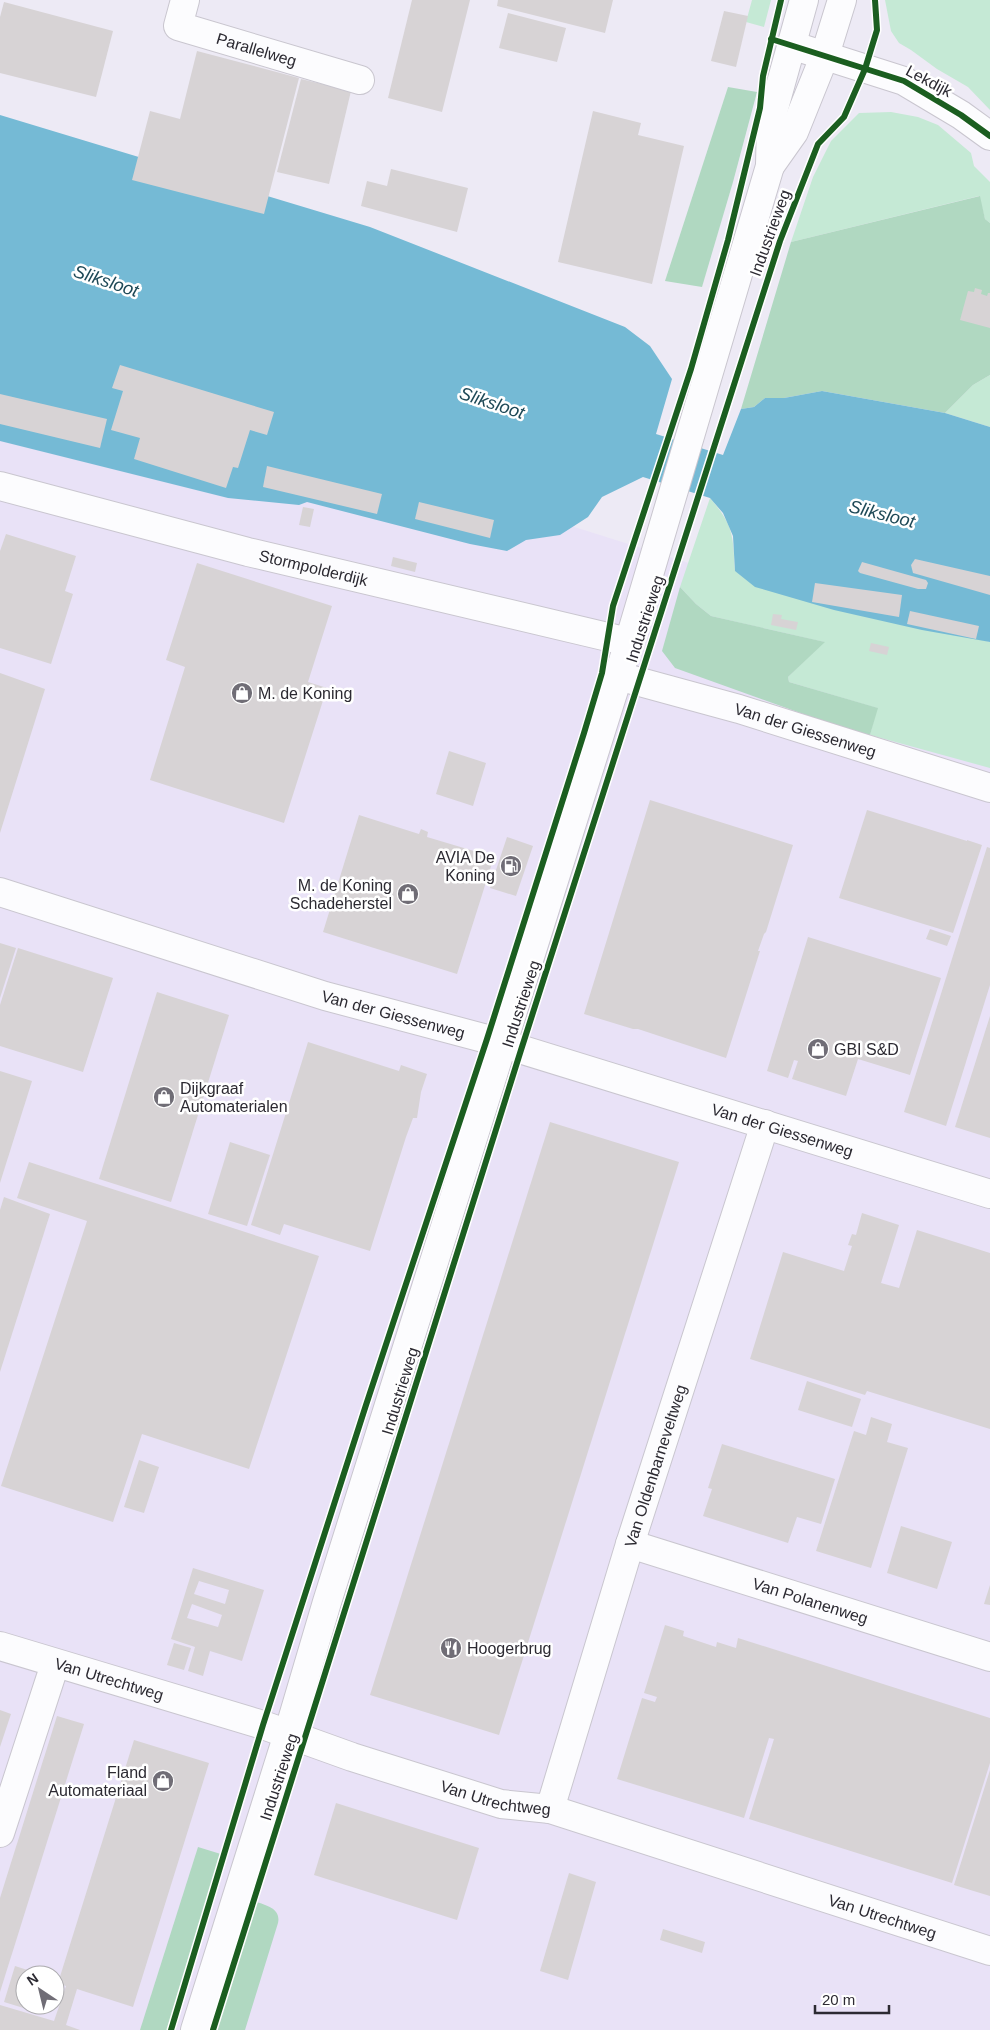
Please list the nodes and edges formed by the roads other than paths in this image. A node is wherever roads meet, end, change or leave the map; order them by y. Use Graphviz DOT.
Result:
graph roads {
  1 [pos="185,0"];
  2 [pos="804,0"];
  3 [pos="842,0"];
  4 [pos="791,45"];
  5 [pos="825,55"];
  6 [pos="360,80"];
  7 [pos="990,136"];
  8 [pos="770,166"];
  9 [pos="0,486"];
  10 [pos="629,642"];
  11 [pos="618,676"];
  12 [pos="990,788"];
  13 [pos="0,892"];
  14 [pos="503,1044"];
  15 [pos="765,1124"];
  16 [pos="990,1194"];
  17 [pos="630,1544"];
  18 [pos="0,1646"];
  19 [pos="990,1657"];
  20 [pos="55,1664"];
  21 [pos="288,1734"];
  22 [pos="550,1809"];
  23 [pos="0,1833"];
  24 [pos="990,1951"];
  25 [pos="195,2030"];
  1 -- 6 [label="street, Parallelweg"];
  2 -- 4 [label="street, Industrieweg"];
  3 -- 5 [label="street, Industrieweg"];
  4 -- 5 [label="street, Lekdijk"];
  4 -- 8 [label="street, Industrieweg"];
  5 -- 7 [label="street, Lekdijk"];
  5 -- 8 [label="street, Industrieweg"];
  8 -- 10 [label="street, Industrieweg"];
  9 -- 10 [label="street, Stormpolderdijk"];
  10 -- 11 [label="street, Industrieweg"];
  11 -- 12 [label="street, Van der Giessenweg"];
  11 -- 14 [label="street, Industrieweg"];
  13 -- 14 [label="street, Van der Giessenweg"];
  14 -- 15 [label="street, Van der Giessenweg"];
  14 -- 21 [label="street, Industrieweg"];
  15 -- 16 [label="street, Van der Giessenweg"];
  15 -- 17 [label="street, Van Oldenbarneveltweg"];
  17 -- 19 [label="street, Van Polanenweg"];
  17 -- 22 [label="street, Van Oldenbarneveltweg"];
  18 -- 20 [label="street, Van Utrechtweg"];
  20 -- 21 [label="street, Van Utrechtweg"];
  20 -- 23 [label="street"];
  21 -- 22 [label="street, Van Utrechtweg"];
  21 -- 25 [label="street, Industrieweg"];
  22 -- 24 [label="street, Van Utrechtweg"];
}
